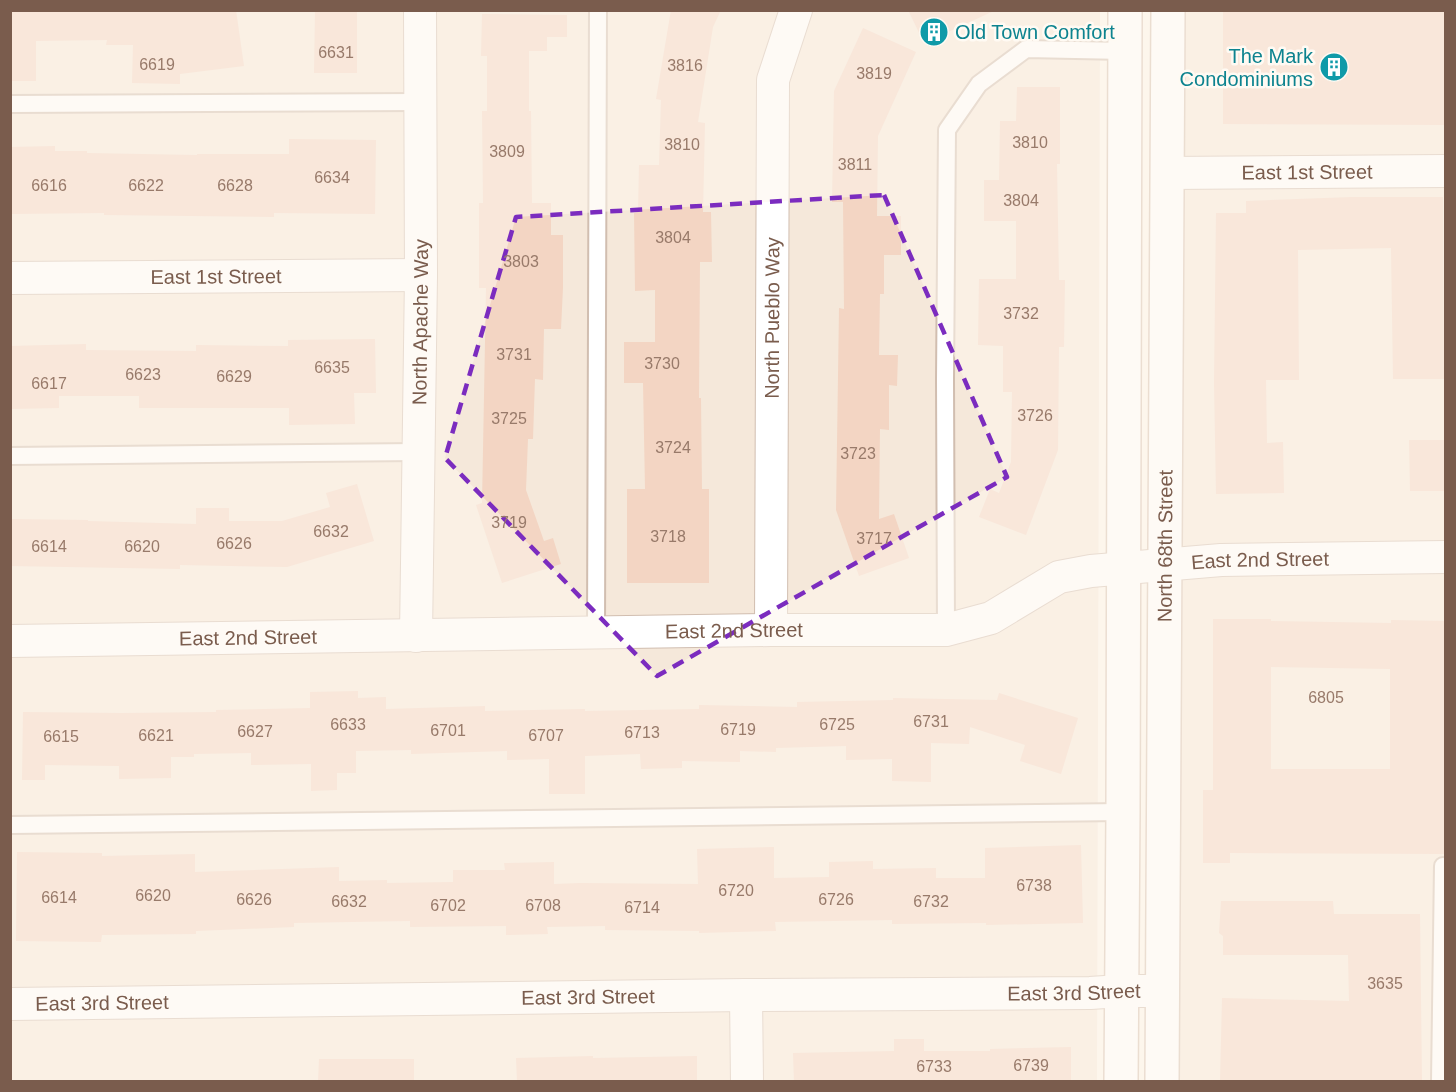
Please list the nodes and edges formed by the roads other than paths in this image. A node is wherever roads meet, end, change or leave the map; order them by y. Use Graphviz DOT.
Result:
graph roads {
  1 [pos="420,10"];
  2 [pos="598,10"];
  3 [pos="796,10"];
  4 [pos="1125,10"];
  5 [pos="1168,10"];
  6 [pos="1125,51"];
  7 [pos="420,102"];
  8 [pos="10,104"];
  9 [pos="1446,171"];
  10 [pos="1167,173"];
  11 [pos="421,275"];
  12 [pos="10,278"];
  13 [pos="418,452"];
  14 [pos="10,456"];
  15 [pos="1446,557"];
  16 [pos="1166,564"];
  17 [pos="1124,568"];
  18 [pos="771,630"];
  19 [pos="946,630"];
  20 [pos="596,633"];
  21 [pos="416,636"];
  22 [pos="10,641"];
  23 [pos="1124,812"];
  24 [pos="10,825"];
  25 [pos="1443,866"];
  26 [pos="1121,991"];
  27 [pos="1164,991"];
  28 [pos="746,995"];
  29 [pos="10,1004"];
  30 [pos="747,1082"];
  31 [pos="1121,1082"];
  32 [pos="1162,1082"];
  33 [pos="1440,1082"];
  1 -- 7 [label="street, North Apache Way"];
  2 -- 20 [label="lane"];
  3 -- 18 [label="street, North Pueblo Way"];
  4 -- 6 [label="main road"];
  5 -- 10 [label="main road, North 68th Street"];
  6 -- 17 [label="main road"];
  6 -- 19 [label="lane"];
  7 -- 8 [label="lane"];
  7 -- 11 [label="street, North Apache Way"];
  9 -- 10 [label="street, East 1st Street"];
  10 -- 16 [label="main road, North 68th Street"];
  11 -- 12 [label="street, East 1st Street"];
  11 -- 13 [label="street, North Apache Way"];
  13 -- 14 [label="lane"];
  13 -- 21 [label="street, North Apache Way"];
  15 -- 16 [label="street, East 2nd Street"];
  16 -- 17 [label="street, East 2nd Street"];
  16 -- 27 [label="main road, North 68th Street"];
  17 -- 19 [label="street, East 2nd Street"];
  17 -- 23 [label="main road"];
  18 -- 19 [label="street, East 2nd Street"];
  18 -- 20 [label="street, East 2nd Street"];
  20 -- 21 [label="street, East 2nd Street"];
  21 -- 22 [label="street, East 2nd Street"];
  23 -- 24 [label="lane"];
  23 -- 26 [label="main road"];
  25 -- 33 [label="lane"];
  26 -- 27 [label="street, East 3rd Street"];
  26 -- 28 [label="street, East 3rd Street"];
  26 -- 31 [label="main road"];
  27 -- 32 [label="main road, North 68th Street"];
  28 -- 29 [label="street, East 3rd Street"];
  28 -- 30 [label="street"];
}
